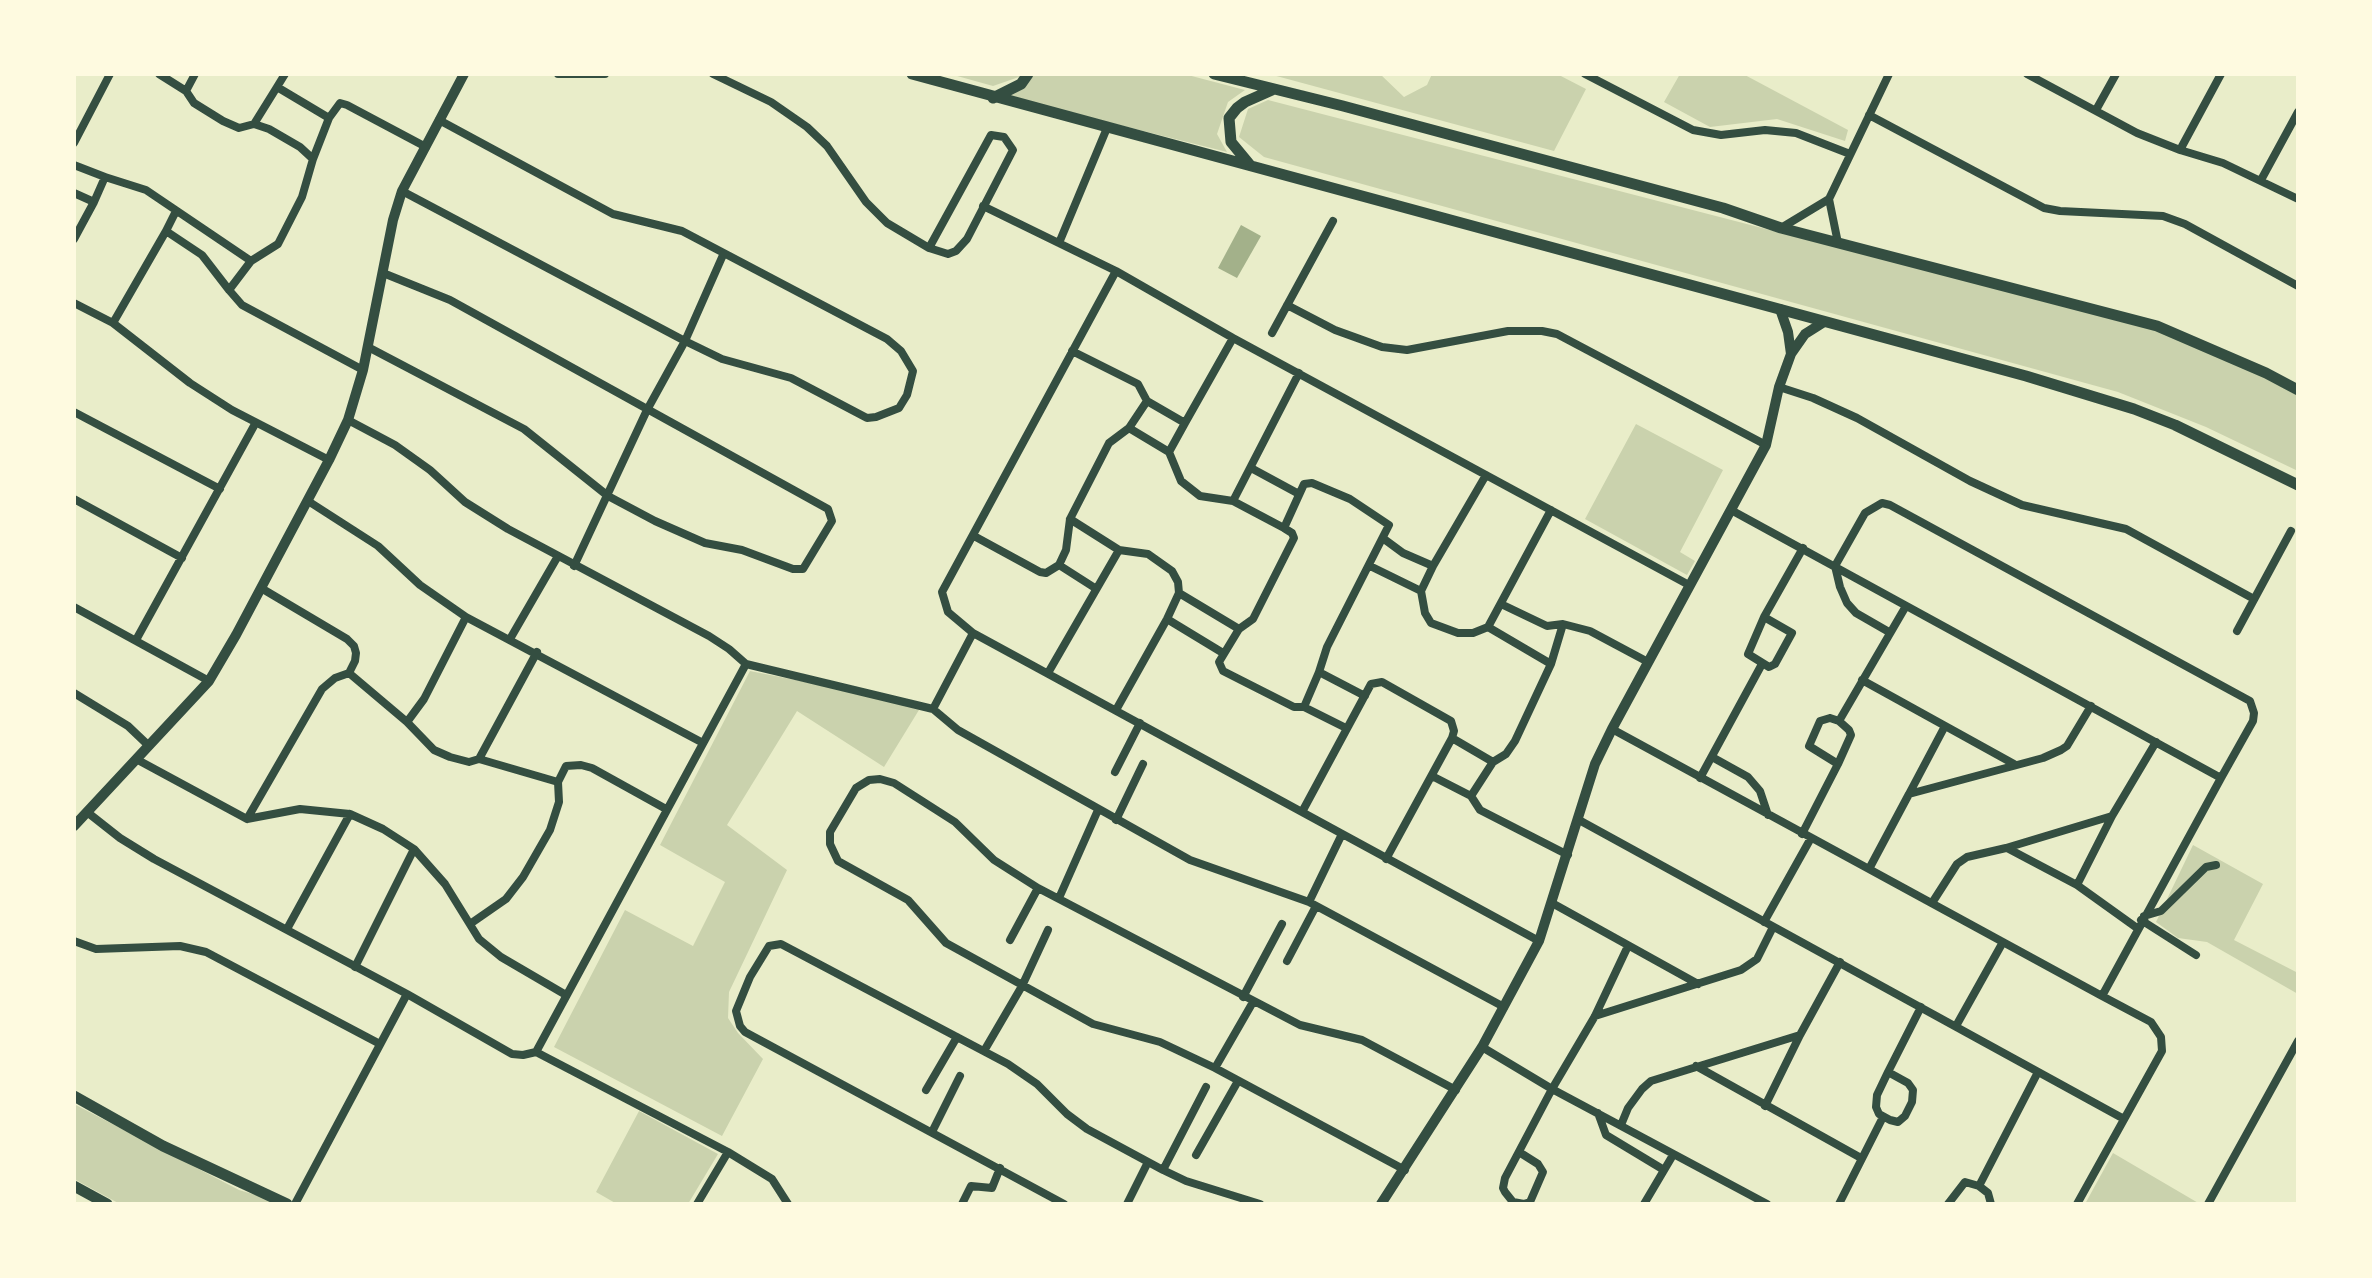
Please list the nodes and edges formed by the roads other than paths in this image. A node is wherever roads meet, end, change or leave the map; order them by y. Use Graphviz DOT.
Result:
graph roads {
  1 [pos="110,74"];
  2 [pos="159,74"];
  3 [pos="195,74"];
  4 [pos="285,74"];
  5 [pos="558,74"];
  6 [pos="605,74"];
  7 [pos="713,74"];
  8 [pos="912,74"];
  9 [pos="1028,74"];
  10 [pos="1214,74"];
  11 [pos="1585,74"];
  12 [pos="1889,74"];
  13 [pos="2027,74"];
  14 [pos="2116,74"];
  15 [pos="2221,74"];
  16 [pos="461,75"];
  17 [pos="277,87"];
  18 [pos="1273,90"];
  19 [pos="186,91"];
  20 [pos="993,98"];
  21 [pos="2096,110"];
  22 [pos="2298,112"];
  23 [pos="1869,115"];
  24 [pos="329,118"];
  25 [pos="439,120"];
  26 [pos="254,124"];
  27 [pos="1107,128"];
  28 [pos="74,143"];
  29 [pos="426,147"];
  30 [pos="2180,150"];
  31 [pos="1850,154"];
  32 [pos="313,159"];
  33 [pos="74,165"];
  34 [pos="1253,168"];
  35 [pos="105,177"];
  36 [pos="2261,180"];
  37 [pos="402,191"];
  38 [pos="74,193"];
  39 [pos="1829,199"];
  40 [pos="2298,199"];
  41 [pos="94,202"];
  42 [pos="983,206"];
  43 [pos="176,211"];
  44 [pos="1333,221"];
  45 [pos="1781,228"];
  46 [pos="166,231"];
  47 [pos="74,239"];
  48 [pos="1059,243"];
  49 [pos="1838,243"];
  50 [pos="929,248"];
  51 [pos="723,255"];
  52 [pos="251,261"];
  53 [pos="1116,271"];
  54 [pos="383,273"];
  55 [pos="2298,286"];
  56 [pos="229,290"];
  57 [pos="74,303"];
  58 [pos="1287,305"];
  59 [pos="1780,309"];
  60 [pos="1824,322"];
  61 [pos="113,323"];
  62 [pos="1272,333"];
  63 [pos="1233,338"];
  64 [pos="685,341"];
  65 [pos="368,347"];
  66 [pos="1072,351"];
  67 [pos="1791,354"];
  68 [pos="363,370"];
  69 [pos="1299,373"];
  70 [pos="1779,387"];
  71 [pos="2298,390"];
  72 [pos="1147,401"];
  73 [pos="647,410"];
  74 [pos="74,412"];
  75 [pos="348,420"];
  76 [pos="1185,423"];
  77 [pos="255,424"];
  78 [pos="1129,428"];
  79 [pos="1766,445"];
  80 [pos="1169,452"];
  81 [pos="329,460"];
  82 [pos="1251,468"];
  83 [pos="1486,475"];
  84 [pos="2298,485"];
  85 [pos="220,489"];
  86 [pos="1299,494"];
  87 [pos="608,496"];
  88 [pos="74,499"];
  89 [pos="308,501"];
  90 [pos="1233,501"];
  91 [pos="1551,510"];
  92 [pos="1731,510"];
  93 [pos="1070,519"];
  94 [pos="1284,528"];
  95 [pos="2291,531"];
  96 [pos="974,536"];
  97 [pos="1384,539"];
  98 [pos="1803,548"];
  99 [pos="1119,550"];
  100 [pos="558,556"];
  101 [pos="182,558"];
  102 [pos="1059,565"];
  103 [pos="574,566"];
  104 [pos="1370,566"];
  105 [pos="1433,566"];
  106 [pos="1835,566"];
  107 [pos="1689,585"];
  108 [pos="261,588"];
  109 [pos="1095,588"];
  110 [pos="1421,591"];
  111 [pos="1179,593"];
  112 [pos="2254,599"];
  113 [pos="1501,604"];
  114 [pos="1906,606"];
  115 [pos="74,607"];
  116 [pos="466,617"];
  117 [pos="1764,617"];
  118 [pos="1167,619"];
  119 [pos="1563,624"];
  120 [pos="1488,627"];
  121 [pos="1239,629"];
  122 [pos="2237,631"];
  123 [pos="1889,632"];
  124 [pos="973,633"];
  125 [pos="510,639"];
  126 [pos="136,640"];
  127 [pos="537,652"];
  128 [pos="1223,653"];
  129 [pos="1648,662"];
  130 [pos="746,664"];
  131 [pos="1551,664"];
  132 [pos="1762,664"];
  133 [pos="1319,672"];
  134 [pos="349,673"];
  135 [pos="1048,673"];
  136 [pos="1862,680"];
  137 [pos="209,681"];
  138 [pos="74,693"];
  139 [pos="1365,696"];
  140 [pos="2091,706"];
  141 [pos="1304,707"];
  142 [pos="933,709"];
  143 [pos="1116,710"];
  144 [pos="1839,721"];
  145 [pos="407,722"];
  146 [pos="1140,723"];
  147 [pos="1945,726"];
  148 [pos="1346,728"];
  149 [pos="1612,729"];
  150 [pos="1452,738"];
  151 [pos="2156,742"];
  152 [pos="703,743"];
  153 [pos="149,746"];
  154 [pos="1712,757"];
  155 [pos="136,759"];
  156 [pos="479,759"];
  157 [pos="1493,762"];
  158 [pos="1143,764"];
  159 [pos="1838,764"];
  160 [pos="2014,764"];
  161 [pos="1115,772"];
  162 [pos="1432,776"];
  163 [pos="1700,778"];
  164 [pos="2221,778"];
  165 [pos="558,782"];
  166 [pos="1909,794"];
  167 [pos="1471,796"];
  168 [pos="666,809"];
  169 [pos="1098,810"];
  170 [pos="87,812"];
  171 [pos="1302,812"];
  172 [pos="350,814"];
  173 [pos="1768,815"];
  174 [pos="2112,816"];
  175 [pos="247,819"];
  176 [pos="1116,820"];
  177 [pos="1579,820"];
  178 [pos="74,826"];
  179 [pos="1342,834"];
  180 [pos="1806,836"];
  181 [pos="2006,848"];
  182 [pos="414,849"];
  183 [pos="1568,855"];
  184 [pos="1386,859"];
  185 [pos="2216,865"];
  186 [pos="1869,869"];
  187 [pos="2077,885"];
  188 [pos="1038,888"];
  189 [pos="1059,898"];
  190 [pos="1552,903"];
  191 [pos="1932,903"];
  192 [pos="1313,904"];
  193 [pos="2141,921"];
  194 [pos="1764,922"];
  195 [pos="470,924"];
  196 [pos="1282,924"];
  197 [pos="1773,927"];
  198 [pos="287,929"];
  199 [pos="1048,930"];
  200 [pos="1010,940"];
  201 [pos="74,941"];
  202 [pos="1539,941"];
  203 [pos="2003,942"];
  204 [pos="1628,946"];
  205 [pos="2196,955"];
  206 [pos="1287,961"];
  207 [pos="1840,962"];
  208 [pos="355,967"];
  209 [pos="1698,984"];
  210 [pos="1022,986"];
  211 [pos="407,994"];
  212 [pos="566,995"];
  213 [pos="2102,996"];
  214 [pos="1243,997"];
  215 [pos="1253,1002"];
  216 [pos="1504,1007"];
  217 [pos="1921,1007"];
  218 [pos="1595,1016"];
  219 [pos="1956,1026"];
  220 [pos="1800,1035"];
  221 [pos="957,1037"];
  222 [pos="2298,1041"];
  223 [pos="380,1044"];
  224 [pos="1482,1047"];
  225 [pos="984,1051"];
  226 [pos="536,1052"];
  227 [pos="1696,1066"];
  228 [pos="1215,1068"];
  229 [pos="1888,1072"];
  230 [pos="2038,1072"];
  231 [pos="960,1076"];
  232 [pos="1238,1081"];
  233 [pos="1206,1087"];
  234 [pos="1552,1089"];
  235 [pos="926,1090"];
  236 [pos="1456,1090"];
  237 [pos="74,1096"];
  238 [pos="1765,1106"];
  239 [pos="1598,1112"];
  240 [pos="1883,1117"];
  241 [pos="2124,1119"];
  242 [pos="1621,1125"];
  243 [pos="932,1132"];
  244 [pos="728,1152"];
  245 [pos="1519,1152"];
  246 [pos="1196,1155"];
  247 [pos="1673,1155"];
  248 [pos="1861,1158"];
  249 [pos="1148,1162"];
  250 [pos="1000,1168"];
  251 [pos="1163,1170"];
  252 [pos="1405,1170"];
  253 [pos="1664,1170"];
  254 [pos="74,1186"];
  255 [pos="1979,1186"];
  256 [pos="1752,1200"];
  257 [pos="1512,1203"];
  258 [pos="107,1204"];
  259 [pos="287,1204"];
  260 [pos="295,1204"];
  261 [pos="697,1204"];
  262 [pos="788,1204"];
  263 [pos="962,1204"];
  264 [pos="1064,1204"];
  265 [pos="1127,1204"];
  266 [pos="1260,1204"];
  267 [pos="1381,1204"];
  268 [pos="1644,1204"];
  269 [pos="1767,1204"];
  270 [pos="1839,1204"];
  271 [pos="1948,1204"];
  272 [pos="1991,1204"];
  273 [pos="2077,1204"];
  274 [pos="2208,1204"];
  1 -- 28 [label="street"];
  2 -- 19 [label="street"];
  3 -- 19 [label="street"];
  4 -- 17 [label="street"];
  5 -- 6 [label="street"];
  7 -- 50 [label="street"];
  8 -- 20 [label="main road"];
  9 -- 20 [label="main road"];
  10 -- 18 [label="main road"];
  11 -- 31 [label="street"];
  12 -- 23 [label="street"];
  13 -- 21 [label="street"];
  14 -- 21 [label="street"];
  15 -- 30 [label="street"];
  16 -- 25 [label="street"];
  17 -- 24 [label="street"];
  17 -- 26 [label="street"];
  18 -- 34 [label="main road"];
  18 -- 45 [label="main road"];
  19 -- 26 [label="street"];
  20 -- 27 [label="main road"];
  21 -- 30 [label="street"];
  22 -- 36 [label="street"];
  23 -- 31 [label="street"];
  23 -- 55 [label="street"];
  24 -- 29 [label="street"];
  24 -- 32 [label="street"];
  25 -- 29 [label="street"];
  25 -- 51 [label="street"];
  26 -- 32 [label="street"];
  27 -- 34 [label="main road"];
  27 -- 48 [label="street"];
  29 -- 37 [label="street"];
  30 -- 36 [label="street"];
  31 -- 39 [label="street"];
  32 -- 52 [label="street"];
  33 -- 35 [label="street"];
  34 -- 59 [label="main road"];
  35 -- 41 [label="street"];
  35 -- 43 [label="street"];
  36 -- 40 [label="street"];
  37 -- 54 [label="street"];
  37 -- 64 [label="street"];
  38 -- 41 [label="street"];
  39 -- 45 [label="street"];
  39 -- 49 [label="street"];
  41 -- 47 [label="street"];
  42 -- 48 [label="street"];
  42 -- 50 [label="street"];
  42 -- 50 [label="street"];
  43 -- 46 [label="street"];
  43 -- 52 [label="street"];
  44 -- 58 [label="street"];
  45 -- 49 [label="main road"];
  46 -- 56 [label="street"];
  46 -- 61 [label="street"];
  48 -- 53 [label="street"];
  49 -- 71 [label="main road"];
  51 -- 64 [label="street"];
  51 -- 64 [label="street"];
  52 -- 56 [label="street"];
  53 -- 63 [label="street"];
  53 -- 66 [label="street"];
  54 -- 65 [label="street"];
  54 -- 73 [label="street"];
  56 -- 68 [label="street"];
  57 -- 61 [label="street"];
  58 -- 62 [label="street"];
  58 -- 79 [label="street"];
  59 -- 60 [label="main road"];
  59 -- 67 [label="street"];
  60 -- 67 [label="street"];
  60 -- 84 [label="main road"];
  61 -- 77 [label="street"];
  63 -- 69 [label="street"];
  63 -- 76 [label="street"];
  64 -- 73 [label="street"];
  65 -- 68 [label="street"];
  65 -- 87 [label="street"];
  66 -- 72 [label="street"];
  66 -- 96 [label="street"];
  67 -- 70 [label="street"];
  68 -- 75 [label="street"];
  69 -- 82 [label="street"];
  69 -- 83 [label="street"];
  70 -- 79 [label="street"];
  70 -- 112 [label="street"];
  72 -- 76 [label="street"];
  72 -- 78 [label="street"];
  73 -- 87 [label="street"];
  73 -- 87 [label="street"];
  74 -- 85 [label="street"];
  75 -- 81 [label="street"];
  75 -- 100 [label="street"];
  76 -- 80 [label="street"];
  77 -- 81 [label="street"];
  77 -- 85 [label="street"];
  78 -- 80 [label="street"];
  78 -- 93 [label="street"];
  79 -- 92 [label="street"];
  80 -- 90 [label="street"];
  81 -- 89 [label="street"];
  82 -- 86 [label="street"];
  82 -- 90 [label="street"];
  83 -- 91 [label="street"];
  83 -- 105 [label="street"];
  85 -- 101 [label="street"];
  86 -- 94 [label="street"];
  86 -- 97 [label="street"];
  87 -- 103 [label="street"];
  88 -- 101 [label="street"];
  89 -- 108 [label="street"];
  89 -- 116 [label="street"];
  90 -- 94 [label="street"];
  91 -- 107 [label="street"];
  91 -- 113 [label="street"];
  92 -- 98 [label="street"];
  92 -- 107 [label="street"];
  93 -- 99 [label="street"];
  93 -- 102 [label="street"];
  94 -- 121 [label="street"];
  95 -- 112 [label="street"];
  96 -- 102 [label="street"];
  96 -- 124 [label="street"];
  97 -- 104 [label="street"];
  97 -- 105 [label="street"];
  98 -- 106 [label="street"];
  98 -- 117 [label="street"];
  99 -- 109 [label="street"];
  99 -- 111 [label="street"];
  100 -- 103 [label="street"];
  100 -- 125 [label="street"];
  101 -- 126 [label="street"];
  102 -- 109 [label="street"];
  103 -- 130 [label="street"];
  104 -- 110 [label="street"];
  104 -- 133 [label="street"];
  105 -- 110 [label="street"];
  106 -- 114 [label="street"];
  106 -- 123 [label="street"];
  106 -- 164 [label="street"];
  107 -- 129 [label="street"];
  108 -- 134 [label="street"];
  108 -- 137 [label="street"];
  109 -- 135 [label="street"];
  110 -- 120 [label="street"];
  111 -- 118 [label="street"];
  111 -- 121 [label="street"];
  112 -- 122 [label="street"];
  113 -- 119 [label="street"];
  113 -- 120 [label="street"];
  114 -- 123 [label="street"];
  114 -- 140 [label="street"];
  115 -- 126 [label="street"];
  116 -- 125 [label="street"];
  116 -- 145 [label="street"];
  117 -- 132 [label="street"];
  117 -- 132 [label="street"];
  118 -- 128 [label="street"];
  118 -- 143 [label="street"];
  119 -- 129 [label="street"];
  119 -- 131 [label="street"];
  120 -- 131 [label="street"];
  121 -- 128 [label="street"];
  123 -- 136 [label="street"];
  124 -- 135 [label="street"];
  124 -- 142 [label="street"];
  125 -- 127 [label="street"];
  126 -- 137 [label="street"];
  127 -- 152 [label="street"];
  127 -- 156 [label="street"];
  128 -- 141 [label="street"];
  129 -- 149 [label="street"];
  130 -- 142 [label="street"];
  130 -- 152 [label="street"];
  131 -- 157 [label="street"];
  132 -- 154 [label="street"];
  133 -- 139 [label="street"];
  133 -- 141 [label="street"];
  134 -- 145 [label="street"];
  134 -- 175 [label="street"];
  135 -- 143 [label="street"];
  136 -- 144 [label="street"];
  136 -- 147 [label="street"];
  137 -- 153 [label="street"];
  138 -- 153 [label="street"];
  139 -- 148 [label="street"];
  139 -- 150 [label="street"];
  140 -- 151 [label="street"];
  140 -- 160 [label="street"];
  141 -- 148 [label="street"];
  142 -- 169 [label="street"];
  143 -- 146 [label="street"];
  144 -- 159 [label="street"];
  144 -- 159 [label="street"];
  145 -- 156 [label="street"];
  146 -- 161 [label="street"];
  146 -- 171 [label="street"];
  147 -- 160 [label="street"];
  147 -- 166 [label="street"];
  148 -- 171 [label="street"];
  149 -- 163 [label="street"];
  149 -- 177 [label="street"];
  150 -- 157 [label="street"];
  150 -- 162 [label="street"];
  151 -- 164 [label="street"];
  151 -- 174 [label="street"];
  152 -- 168 [label="street"];
  153 -- 155 [label="street"];
  154 -- 163 [label="street"];
  154 -- 173 [label="street"];
  155 -- 170 [label="street"];
  155 -- 175 [label="street"];
  156 -- 165 [label="street"];
  157 -- 167 [label="street"];
  158 -- 176 [label="street"];
  159 -- 180 [label="street"];
  160 -- 166 [label="street"];
  162 -- 167 [label="street"];
  162 -- 184 [label="street"];
  163 -- 173 [label="street"];
  164 -- 193 [label="street"];
  165 -- 168 [label="street"];
  165 -- 195 [label="street"];
  166 -- 186 [label="street"];
  167 -- 183 [label="street"];
  168 -- 212 [label="street"];
  169 -- 176 [label="street"];
  169 -- 189 [label="street"];
  170 -- 178 [label="street"];
  170 -- 198 [label="street"];
  171 -- 179 [label="street"];
  172 -- 175 [label="street"];
  172 -- 182 [label="street"];
  172 -- 198 [label="street"];
  173 -- 180 [label="street"];
  174 -- 181 [label="street"];
  174 -- 187 [label="street"];
  176 -- 192 [label="street"];
  177 -- 183 [label="street"];
  177 -- 194 [label="street"];
  179 -- 184 [label="street"];
  179 -- 192 [label="street"];
  180 -- 186 [label="street"];
  180 -- 194 [label="street"];
  181 -- 187 [label="street"];
  181 -- 191 [label="street"];
  182 -- 195 [label="street"];
  182 -- 208 [label="street"];
  183 -- 190 [label="street"];
  184 -- 202 [label="street"];
  185 -- 193 [label="street"];
  186 -- 191 [label="street"];
  187 -- 193 [label="street"];
  188 -- 189 [label="street"];
  188 -- 200 [label="street"];
  188 -- 210 [label="street"];
  189 -- 214 [label="street"];
  190 -- 202 [label="street"];
  190 -- 204 [label="street"];
  191 -- 203 [label="street"];
  192 -- 206 [label="street"];
  192 -- 216 [label="street"];
  193 -- 205 [label="street"];
  193 -- 213 [label="street"];
  194 -- 197 [label="street"];
  195 -- 212 [label="street"];
  196 -- 214 [label="street"];
  197 -- 207 [label="street"];
  197 -- 209 [label="street"];
  198 -- 208 [label="street"];
  199 -- 210 [label="street"];
  201 -- 223 [label="street"];
  202 -- 216 [label="street"];
  203 -- 213 [label="street"];
  203 -- 219 [label="street"];
  204 -- 209 [label="street"];
  204 -- 218 [label="street"];
  207 -- 217 [label="street"];
  207 -- 220 [label="street"];
  208 -- 211 [label="street"];
  209 -- 218 [label="street"];
  210 -- 225 [label="street"];
  210 -- 228 [label="street"];
  211 -- 223 [label="street"];
  211 -- 226 [label="street"];
  212 -- 226 [label="street"];
  213 -- 241 [label="street"];
  214 -- 215 [label="street"];
  215 -- 228 [label="street"];
  215 -- 236 [label="street"];
  216 -- 224 [label="street"];
  217 -- 219 [label="street"];
  217 -- 229 [label="street"];
  218 -- 234 [label="street"];
  219 -- 230 [label="street"];
  220 -- 227 [label="street"];
  220 -- 238 [label="street"];
  221 -- 225 [label="street"];
  221 -- 235 [label="street"];
  221 -- 243 [label="street"];
  222 -- 274 [label="street"];
  223 -- 260 [label="street"];
  224 -- 234 [label="street"];
  224 -- 236 [label="street"];
  225 -- 249 [label="street"];
  226 -- 244 [label="street"];
  227 -- 238 [label="street"];
  227 -- 242 [label="street"];
  228 -- 232 [label="street"];
  229 -- 240 [label="street"];
  229 -- 240 [label="street"];
  230 -- 241 [label="street"];
  230 -- 255 [label="street"];
  231 -- 243 [label="street"];
  232 -- 246 [label="street"];
  232 -- 252 [label="street"];
  233 -- 251 [label="street"];
  234 -- 239 [label="street"];
  234 -- 245 [label="street"];
  236 -- 252 [label="street"];
  237 -- 259 [label="main road"];
  238 -- 248 [label="street"];
  239 -- 242 [label="street"];
  239 -- 253 [label="street"];
  240 -- 248 [label="street"];
  241 -- 273 [label="street"];
  242 -- 247 [label="street"];
  243 -- 250 [label="street"];
  244 -- 261 [label="street"];
  244 -- 262 [label="street"];
  245 -- 257 [label="street"];
  245 -- 257 [label="street"];
  247 -- 253 [label="street"];
  247 -- 256 [label="street"];
  248 -- 270 [label="street"];
  249 -- 251 [label="street"];
  249 -- 265 [label="street"];
  250 -- 263 [label="street"];
  250 -- 264 [label="street"];
  251 -- 266 [label="street"];
  252 -- 267 [label="street"];
  253 -- 268 [label="street"];
  254 -- 258 [label="main road"];
  255 -- 271 [label="street"];
  255 -- 272 [label="street"];
  256 -- 269 [label="street"];
}
